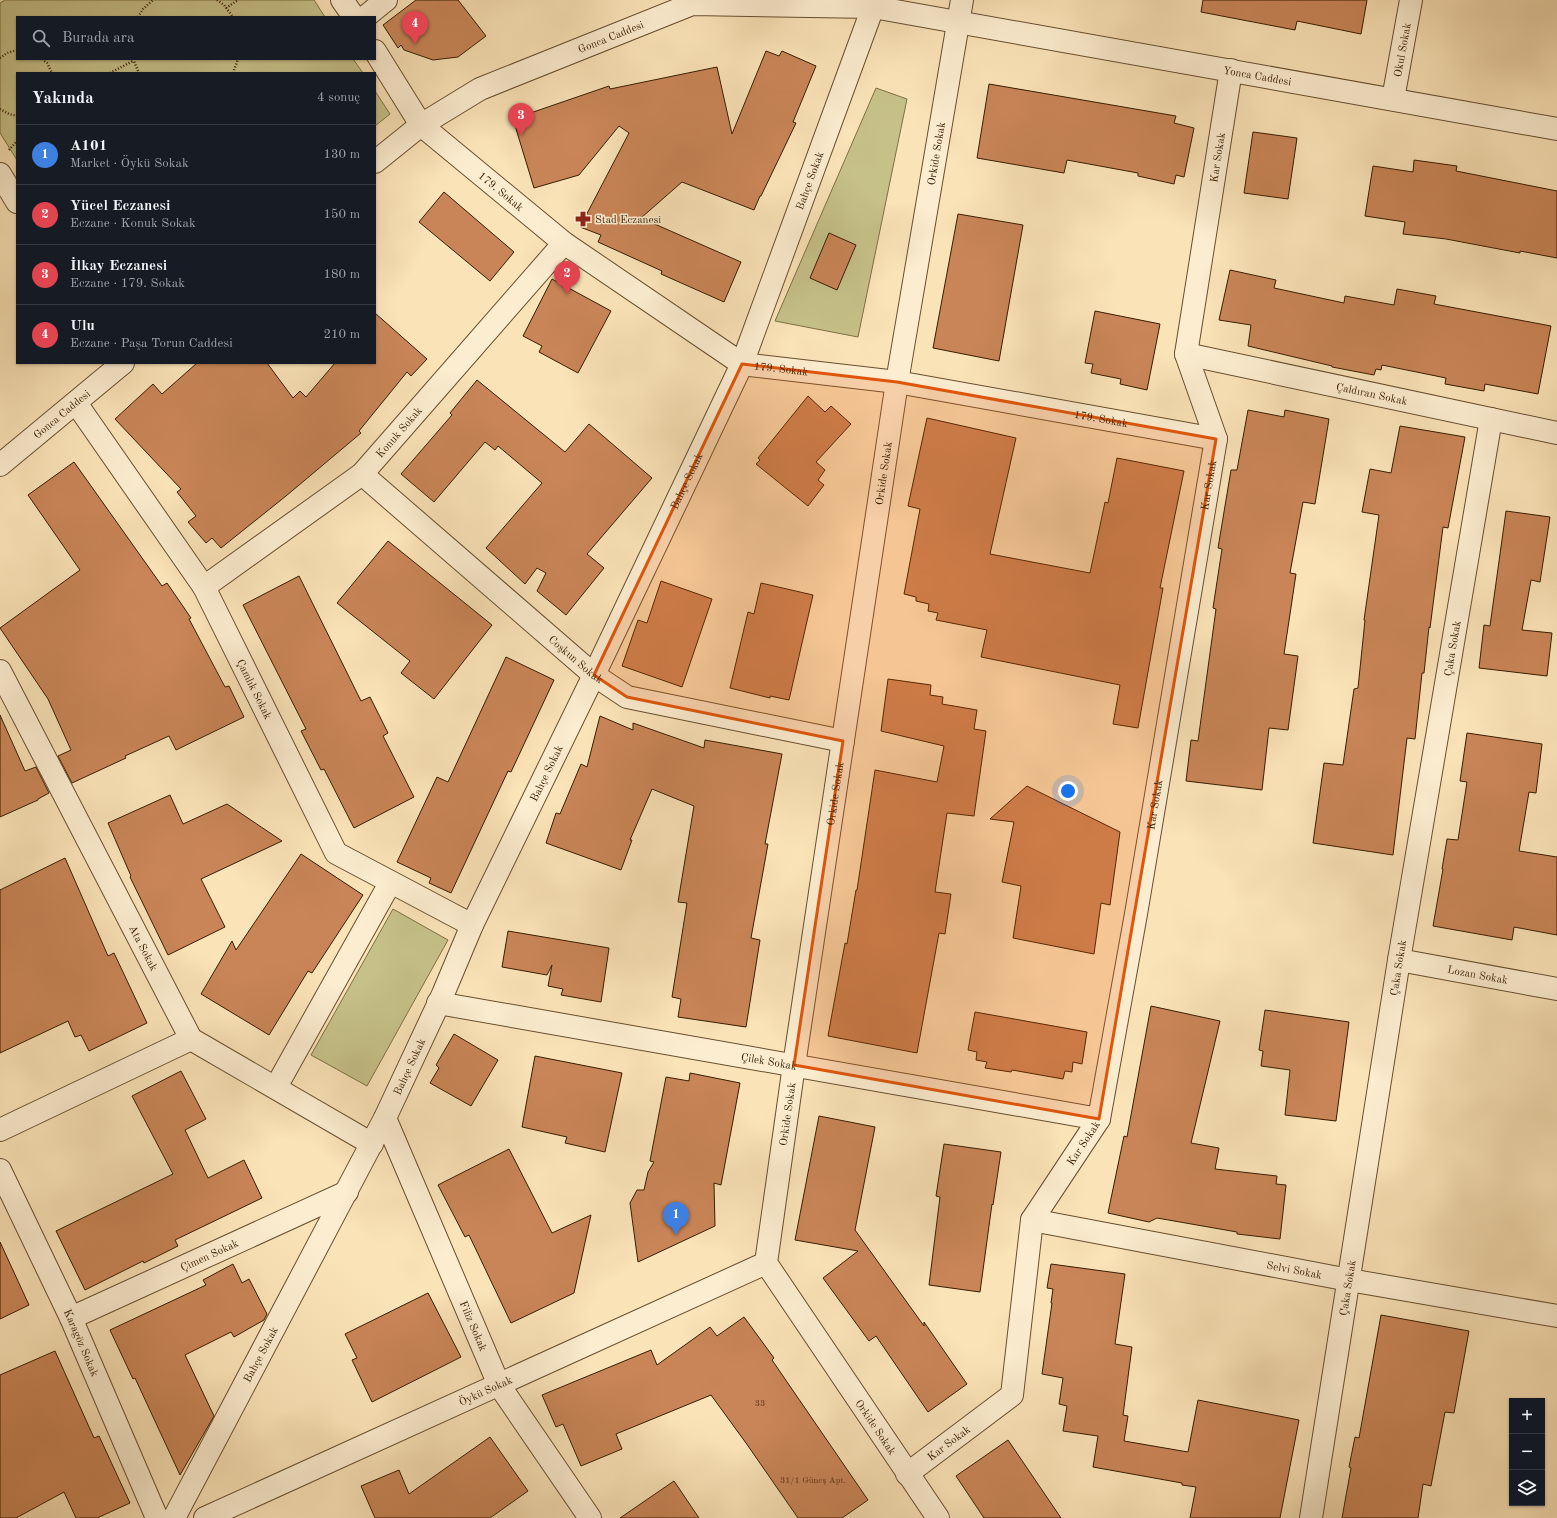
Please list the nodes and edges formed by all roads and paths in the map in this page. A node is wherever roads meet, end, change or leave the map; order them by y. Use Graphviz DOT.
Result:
graph roads {
  1 [pos="154,0"];
  2 [pos="218,0"];
  3 [pos="238,0"];
  4 [pos="342,0"];
  5 [pos="386,0"];
  6 [pos="962,0"];
  7 [pos="1411,0"];
  8 [pos="694,2"];
  9 [pos="872,7"];
  10 [pos="226,8"];
  11 [pos="139,16"];
  12 [pos="232,16"];
  13 [pos="353,16"];
  14 [pos="366,16"];
  15 [pos="957,21"];
  16 [pos="16,50"];
  17 [pos="376,53"];
  18 [pos="0,58"];
  19 [pos="43,60"];
  20 [pos="133,60"];
  21 [pos="238,60"];
  22 [pos="1231,70"];
  23 [pos="51,72"];
  24 [pos="112,72"];
  25 [pos="139,72"];
  26 [pos="232,72"];
  27 [pos="1393,99"];
  28 [pos="0,109"];
  29 [pos="16,116"];
  30 [pos="421,125"];
  31 [pos="1557,128"];
  32 [pos="376,161"];
  33 [pos="0,174"];
  34 [pos="16,200"];
  35 [pos="564,243"];
  36 [pos="1186,354"];
  37 [pos="119,364"];
  38 [pos="742,364"];
  39 [pos="897,382"];
  40 [pos="76,403"];
  41 [pos="1491,419"];
  42 [pos="1557,433"];
  43 [pos="1216,439"];
  44 [pos="0,465"];
  45 [pos="362,474"];
  46 [pos="204,587"];
  47 [pos="0,671"];
  48 [pos="594,675"];
  49 [pos="843,741"];
  50 [pos="390,883"];
  51 [pos="472,925"];
  52 [pos="1399,960"];
  53 [pos="1557,989"];
  54 [pos="438,1003"];
  55 [pos="191,1039"];
  56 [pos="794,1065"];
  57 [pos="276,1087"];
  58 [pos="385,1118"];
  59 [pos="1099,1119"];
  60 [pos="0,1130"];
  61 [pos="372,1144"];
  62 [pos="0,1170"];
  63 [pos="347,1192"];
  64 [pos="1032,1220"];
  65 [pos="766,1264"];
  66 [pos="1349,1280"];
  67 [pos="1557,1316"];
  68 [pos="71,1318"];
  69 [pos="499,1385"];
  70 [pos="907,1474"];
  71 [pos="157,1518"];
  72 [pos="174,1518"];
  73 [pos="205,1518"];
  74 [pos="590,1518"];
  75 [pos="938,1518"];
  76 [pos="1311,1518"];
  1 -- 11 [label="path"];
  2 -- 10 [label="path"];
  3 -- 10 [label="path"];
  4 -- 13 [label="street"];
  5 -- 14 [label="street"];
  6 -- 15 [label="street, Orkide Sokak"];
  7 -- 27 [label="street, Okul Sokak"];
  8 -- 9 [label="street, Gonca Caddesi"];
  8 -- 30 [label="street, Gonca Caddesi"];
  9 -- 15 [label="street, Yonca Caddesi"];
  9 -- 38 [label="street, Bahçe Sokak"];
  10 -- 12 [label="path"];
  15 -- 22 [label="street, Yonca Caddesi"];
  15 -- 39 [label="street, Orkide Sokak"];
  16 -- 18 [label="path"];
  17 -- 30 [label="street, 179. Sokak"];
  19 -- 23 [label="path"];
  20 -- 24 [label="path"];
  20 -- 25 [label="path"];
  21 -- 26 [label="path"];
  22 -- 27 [label="street, Yonca Caddesi"];
  22 -- 36 [label="street, Kar Sokak"];
  27 -- 31 [label="street, Yonca Caddesi"];
  28 -- 29 [label="path"];
  30 -- 32 [label="street, Gonca Caddesi"];
  30 -- 35 [label="street, 179. Sokak"];
  33 -- 34 [label="street"];
  35 -- 38 [label="street, 179. Sokak"];
  35 -- 45 [label="street, Konuk Sokak"];
  36 -- 41 [label="street, Çaldıran Sokak"];
  36 -- 43 [label="street, Kar Sokak"];
  37 -- 40 [label="street, Gonca Caddesi"];
  38 -- 39 [label="street, 179. Sokak"];
  38 -- 48 [label="street, Bahçe Sokak"];
  39 -- 43 [label="street, 179. Sokak"];
  39 -- 49 [label="street, Orkide Sokak"];
  40 -- 44 [label="street, Gonca Caddesi"];
  40 -- 46 [label="street, Çamlık Sokak"];
  41 -- 42 [label="street, Çaldıran Sokak"];
  41 -- 52 [label="street, Çaka Sokak"];
  43 -- 59 [label="street, Kar Sokak"];
  45 -- 46 [label="street, Konuk Sokak"];
  45 -- 48 [label="street, Coşkun Sokak"];
  46 -- 50 [label="street, Çamlık Sokak"];
  47 -- 55 [label="street, Ata Sokak"];
  48 -- 49 [label="street, Coşkun Sokak"];
  48 -- 51 [label="street, Bahçe Sokak"];
  49 -- 56 [label="street, Orkide Sokak"];
  50 -- 51 [label="street, Çamlık Sokak"];
  50 -- 57 [label="street"];
  51 -- 54 [label="street, Bahçe Sokak"];
  52 -- 53 [label="street, Lozan Sokak"];
  52 -- 66 [label="street, Çaka Sokak"];
  54 -- 56 [label="street, Çilek Sokak"];
  54 -- 58 [label="street, Bahçe Sokak"];
  55 -- 57 [label="street"];
  55 -- 60 [label="street"];
  56 -- 59 [label="street, Çilek Sokak"];
  56 -- 65 [label="street, Orkide Sokak"];
  57 -- 61 [label="street"];
  58 -- 61 [label="street, Bahçe Sokak"];
  58 -- 69 [label="street, Filiz Sokak"];
  59 -- 64 [label="street, Kar Sokak"];
  61 -- 63 [label="street, Bahçe Sokak"];
  62 -- 68 [label="street, Karagöz Sokak"];
  63 -- 68 [label="street, Çimen Sokak"];
  63 -- 72 [label="street, Bahçe Sokak"];
  64 -- 66 [label="street, Selvi Sokak"];
  64 -- 70 [label="street, Kar Sokak"];
  65 -- 69 [label="street, Öykü Sokak"];
  65 -- 70 [label="street, Orkide Sokak"];
  66 -- 67 [label="street, Selvi Sokak"];
  66 -- 76 [label="street, Çaka Sokak"];
  68 -- 71 [label="street, Karagöz Sokak"];
  69 -- 73 [label="street, Öykü Sokak"];
  69 -- 74 [label="street, Filiz Sokak"];
  70 -- 75 [label="street, Orkide Sokak"];
}
